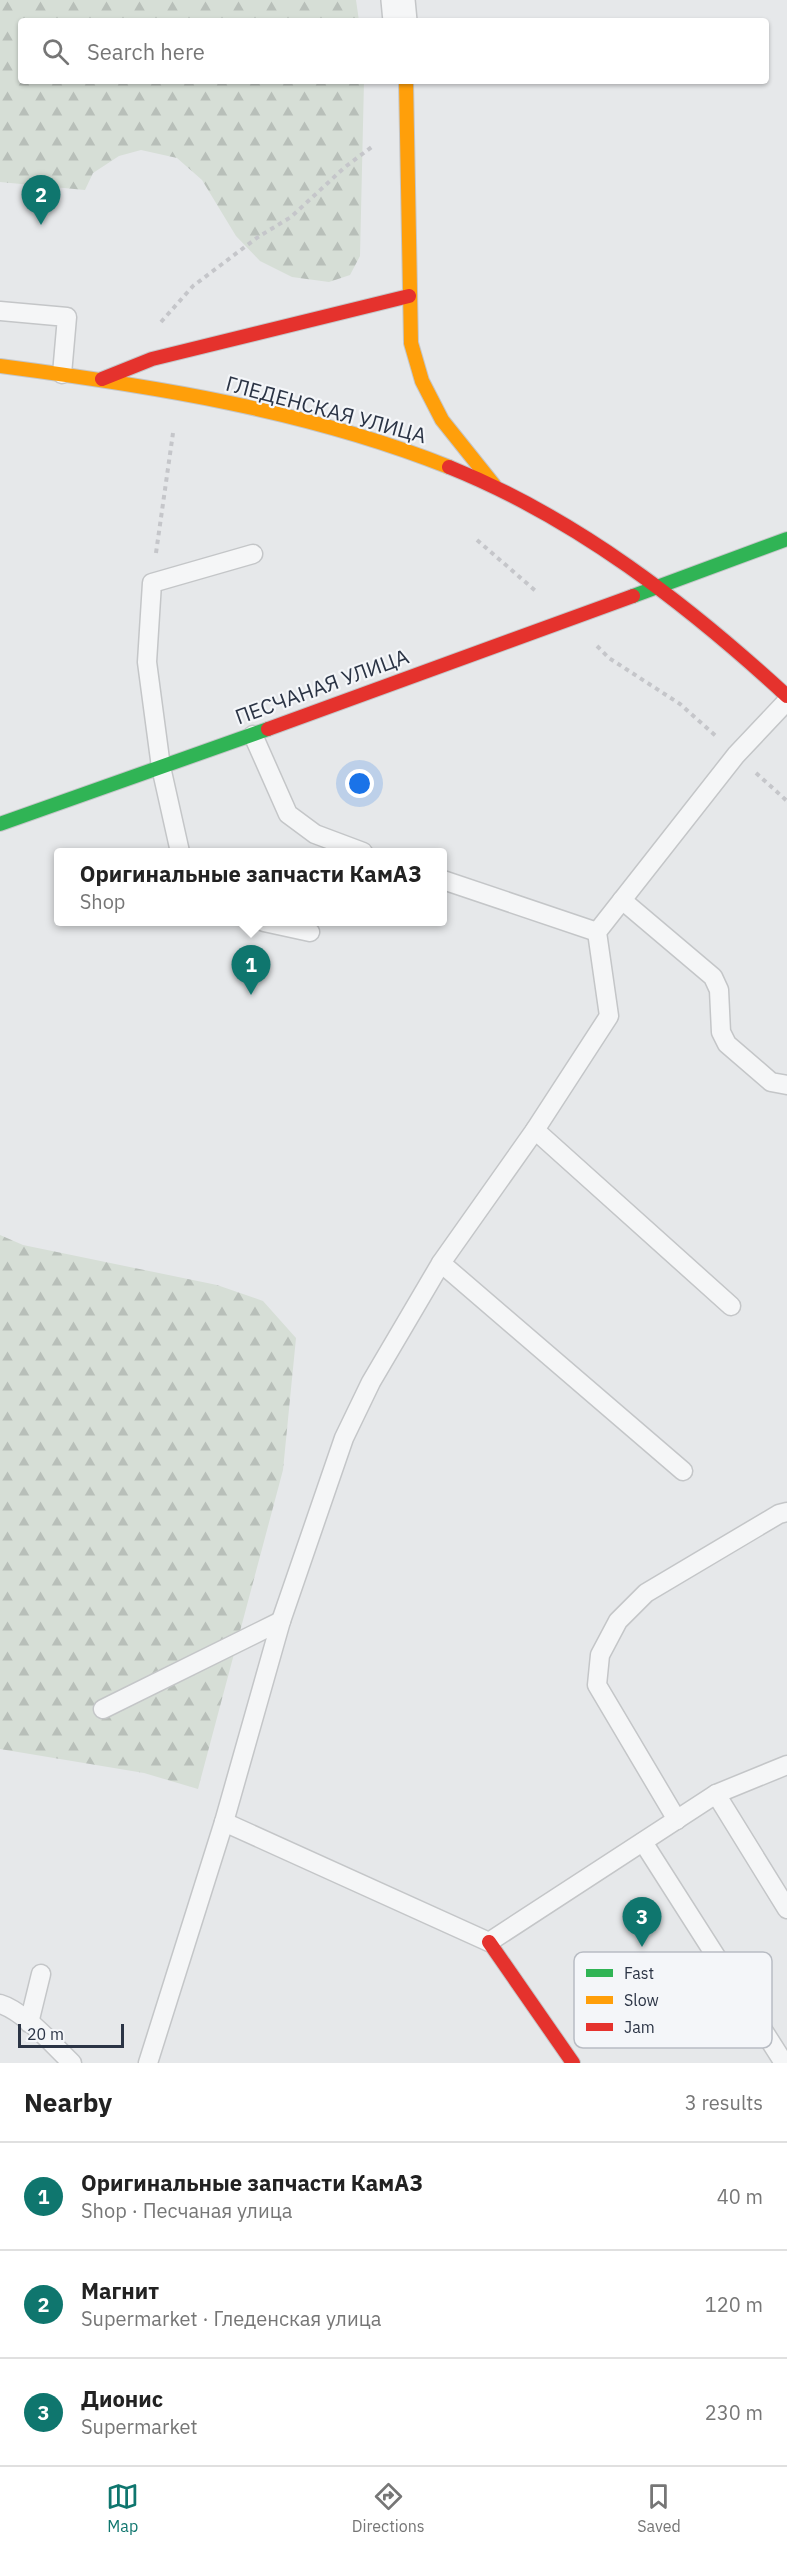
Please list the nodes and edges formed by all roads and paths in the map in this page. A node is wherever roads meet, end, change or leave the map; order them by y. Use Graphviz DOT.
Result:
graph roads {
  1 [pos="398,0"];
  2 [pos="400,18"];
  3 [pos="406,84"];
  4 [pos="407,120"];
  5 [pos="409,296"];
  6 [pos="0,311"];
  7 [pos="152,358"];
  8 [pos="0,366"];
  9 [pos="63,374"];
  10 [pos="102,379"];
  11 [pos="173,433"];
  12 [pos="497,489"];
  13 [pos="787,539"];
  14 [pos="477,540"];
  15 [pos="253,554"];
  16 [pos="152,583"];
  17 [pos="657,585"];
  18 [pos="568,618"];
  19 [pos="787,696"];
  20 [pos="787,701"];
  21 [pos="253,735"];
  22 [pos="736,755"];
  23 [pos="161,767"];
  24 [pos="787,801"];
  25 [pos="0,824"];
  26 [pos="179,848"];
  27 [pos="352,848"];
  28 [pos="447,881"];
  29 [pos="622,900"];
  30 [pos="285,926"];
  31 [pos="310,932"];
  32 [pos="597,932"];
  33 [pos="787,1085"];
  34 [pos="535,1130"];
  35 [pos="441,1263"];
  36 [pos="731,1306"];
  37 [pos="683,1471"];
  38 [pos="787,1512"];
  39 [pos="281,1621"];
  40 [pos="103,1709"];
  41 [pos="787,1765"];
  42 [pos="716,1794"];
  43 [pos="677,1820"];
  44 [pos="224,1822"];
  45 [pos="643,1842"];
  46 [pos="787,1909"];
  47 [pos="489,1942"];
  48 [pos="713,1952"];
  49 [pos="41,1974"];
  50 [pos="0,2004"];
  51 [pos="29,2023"];
  52 [pos="772,2044"];
  53 [pos="72,2063"];
  54 [pos="148,2063"];
  55 [pos="573,2063"];
  56 [pos="784,2063"];
  1 -- 2 [label="street"];
  3 -- 4 [label="main road"];
  4 -- 5 [label="main road"];
  4 -- 7 [label="path"];
  5 -- 7 [label="main road"];
  5 -- 12 [label="main road"];
  6 -- 9 [label="lane"];
  7 -- 10 [label="main road"];
  8 -- 9 [label="main road, ГЛЕДЕНСКАЯ УЛИЦА"];
  9 -- 10 [label="main road, ГЛЕДЕНСКАЯ УЛИЦА"];
  10 -- 12 [label="main road, ГЛЕДЕНСКАЯ УЛИЦА"];
  11 -- 16 [label="path"];
  12 -- 17 [label="main road, ГЛЕДЕНСКАЯ УЛИЦА"];
  13 -- 17 [label="main road, ПЕСЧАНАЯ УЛИЦА"];
  14 -- 18 [label="path"];
  15 -- 16 [label="lane"];
  16 -- 23 [label="lane"];
  17 -- 18 [label="main road, ПЕСЧАНАЯ УЛИЦА"];
  17 -- 19 [label="main road, ГЛЕДЕНСКАЯ УЛИЦА"];
  18 -- 21 [label="main road, ПЕСЧАНАЯ УЛИЦА"];
  18 -- 22 [label="path"];
  20 -- 22 [label="lane"];
  21 -- 23 [label="main road, ПЕСЧАНАЯ УЛИЦА"];
  21 -- 27 [label="lane"];
  22 -- 24 [label="path"];
  22 -- 29 [label="lane"];
  23 -- 25 [label="main road, ПЕСЧАНАЯ УЛИЦА"];
  23 -- 26 [label="lane"];
  28 -- 32 [label="lane"];
  29 -- 32 [label="lane"];
  29 -- 33 [label="lane"];
  30 -- 31 [label="lane"];
  32 -- 34 [label="lane"];
  34 -- 35 [label="lane"];
  34 -- 36 [label="lane"];
  35 -- 37 [label="lane"];
  35 -- 39 [label="lane"];
  38 -- 43 [label="lane"];
  39 -- 40 [label="lane"];
  39 -- 44 [label="lane"];
  41 -- 42 [label="lane"];
  42 -- 43 [label="lane"];
  42 -- 46 [label="lane"];
  43 -- 45 [label="lane"];
  44 -- 47 [label="lane"];
  44 -- 54 [label="lane"];
  45 -- 47 [label="lane"];
  45 -- 48 [label="lane"];
  47 -- 55 [label="main road"];
  49 -- 51 [label="lane"];
  50 -- 51 [label="lane"];
  51 -- 53 [label="lane"];
  52 -- 56 [label="lane"];
}
